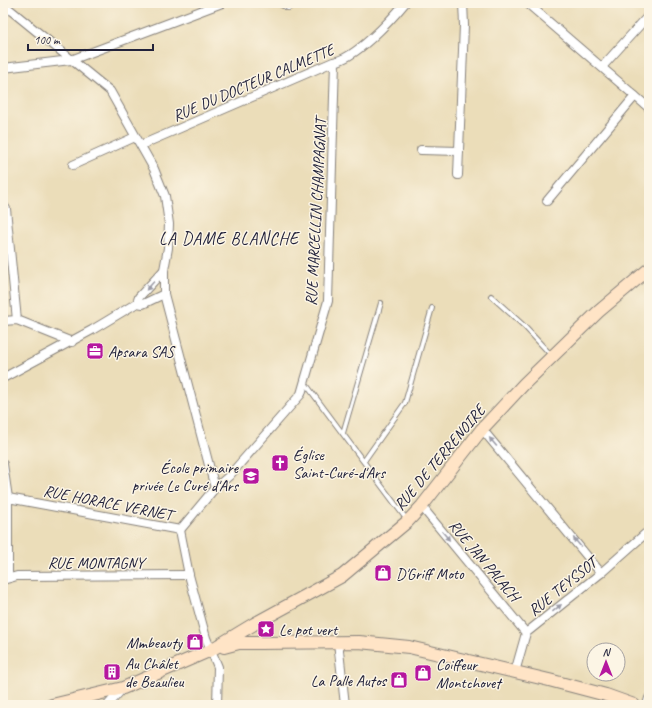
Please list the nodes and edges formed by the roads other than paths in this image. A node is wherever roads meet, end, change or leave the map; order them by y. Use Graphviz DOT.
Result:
graph roads {
  1 [pos="222,3"];
  2 [pos="405,3"];
  3 [pos="463,3"];
  4 [pos="527,3"];
  5 [pos="3,4"];
  6 [pos="649,15"];
  7 [pos="71,60"];
  8 [pos="335,62"];
  9 [pos="602,67"];
  10 [pos="3,68"];
  11 [pos="635,96"];
  12 [pos="649,108"];
  13 [pos="135,137"];
  14 [pos="141,146"];
  15 [pos="421,150"];
  16 [pos="459,151"];
  17 [pos="73,165"];
  18 [pos="458,175"];
  19 [pos="547,202"];
  20 [pos="3,205"];
  21 [pos="649,269"];
  22 [pos="164,270"];
  23 [pos="164,294"];
  24 [pos="491,296"];
  25 [pos="137,302"];
  26 [pos="381,303"];
  27 [pos="432,308"];
  28 [pos="17,320"];
  29 [pos="3,321"];
  30 [pos="72,342"];
  31 [pos="552,357"];
  32 [pos="3,378"];
  33 [pos="304,382"];
  34 [pos="482,429"];
  35 [pos="342,433"];
  36 [pos="364,461"];
  37 [pos="3,464"];
  38 [pos="215,488"];
  39 [pos="6,498"];
  40 [pos="422,506"];
  41 [pos="408,520"];
  42 [pos="180,530"];
  43 [pos="645,534"];
  44 [pos="601,572"];
  45 [pos="189,575"];
  46 [pos="5,579"];
  47 [pos="526,632"];
  48 [pos="338,642"];
  49 [pos="211,650"];
  50 [pos="515,672"];
  51 [pos="123,688"];
  52 [pos="649,698"];
  53 [pos="52,705"];
  54 [pos="108,705"];
  55 [pos="217,705"];
  56 [pos="345,705"];
  57 [pos="634,705"];
  58 [pos="647,705"];
  1 -- 7 [label="street"];
  2 -- 8 [label="street, RUE DU DOCTEUR CALMETTE"];
  3 -- 16 [label="street"];
  4 -- 9 [label="street"];
  5 -- 7 [label="street"];
  6 -- 9 [label="street"];
  7 -- 10 [label="street"];
  7 -- 13 [label="street"];
  8 -- 14 [label="street, RUE DU DOCTEUR CALMETTE"];
  8 -- 33 [label="street, RUE MARCELLIN CHAMPAGNAT"];
  9 -- 11 [label="street"];
  11 -- 12 [label="street"];
  11 -- 19 [label="street"];
  13 -- 14 [label="street"];
  13 -- 17 [label="street"];
  14 -- 22 [label="street"];
  15 -- 16 [label="street"];
  16 -- 18 [label="street"];
  20 -- 28 [label="street"];
  21 -- 31 [label="street, RUE DE TERRENOIRE"];
  22 -- 23 [label="street"];
  22 -- 25 [label="street, one-way"];
  23 -- 25 [label="street"];
  23 -- 38 [label="street"];
  24 -- 31 [label="lane"];
  25 -- 30 [label="street"];
  26 -- 35 [label="lane"];
  27 -- 36 [label="lane"];
  28 -- 29 [label="street"];
  28 -- 30 [label="street"];
  30 -- 32 [label="street"];
  31 -- 34 [label="street, RUE DE TERRENOIRE"];
  33 -- 35 [label="lane"];
  33 -- 38 [label="street, RUE MARCELLIN CHAMPAGNAT"];
  34 -- 40 [label="street, RUE DE TERRENOIRE"];
  44 -- 34 [label="street, one-way"];
  35 -- 36 [label="lane"];
  36 -- 41 [label="lane"];
  37 -- 39 [label="street"];
  38 -- 42 [label="street, RUE MARCELLIN CHAMPAGNAT"];
  39 -- 42 [label="street, RUE HORACE VERNET"];
  39 -- 46 [label="street"];
  40 -- 41 [label="street, RUE DE TERRENOIRE"];
  40 -- 47 [label="street, RUE JAN PALACH, one-way"];
  41 -- 49 [label="street, RUE DE TERRENOIRE"];
  42 -- 45 [label="street, RUE HORACE VERNET"];
  43 -- 44 [label="street, RUE TEYSSOT"];
  47 -- 44 [label="street, RUE TEYSSOT, one-way"];
  45 -- 46 [label="street, RUE MONTAGNY"];
  45 -- 49 [label="street, RUE HORACE VERNET"];
  47 -- 50 [label="street, RUE TEYSSOT"];
  48 -- 49 [label="street"];
  48 -- 50 [label="street"];
  48 -- 56 [label="street"];
  49 -- 51 [label="street, RUE DE TERRENOIRE"];
  49 -- 55 [label="street, RUE HORACE VERNET"];
  50 -- 57 [label="street"];
  51 -- 53 [label="street, RUE DE TERRENOIRE"];
  51 -- 54 [label="street"];
  52 -- 58 [label="street"];
}
